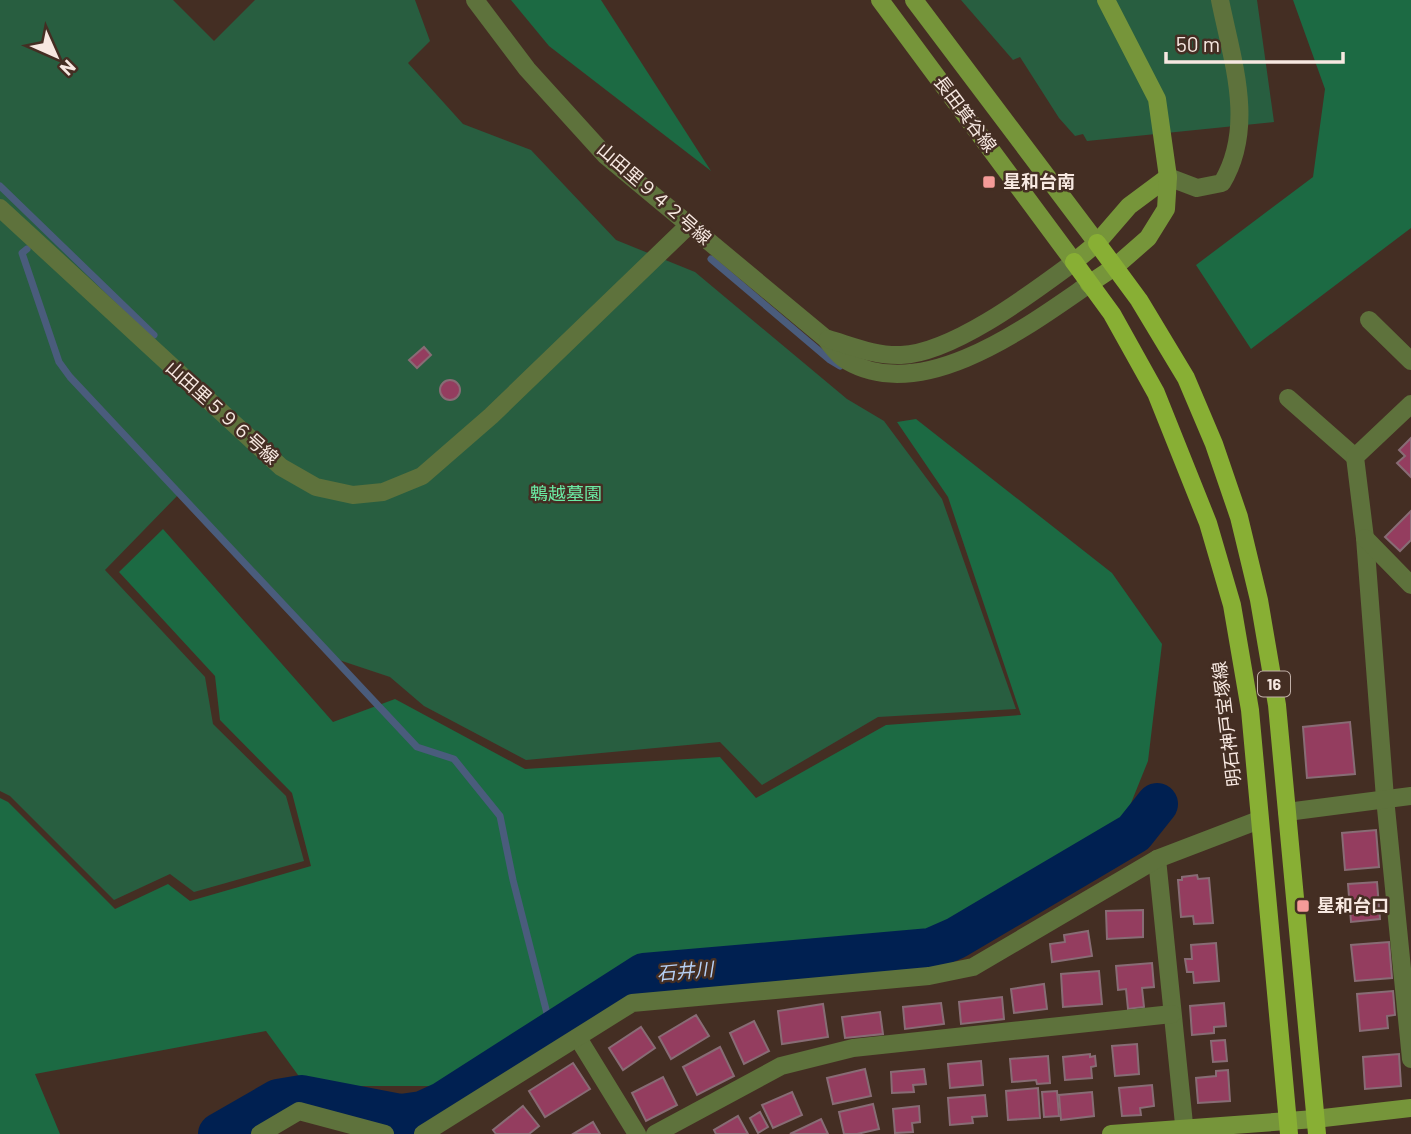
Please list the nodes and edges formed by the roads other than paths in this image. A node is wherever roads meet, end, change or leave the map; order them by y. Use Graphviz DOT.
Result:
graph roads {
  1 [pos="475,0"];
  2 [pos="880,0"];
  3 [pos="914,0"];
  4 [pos="1106,0"];
  5 [pos="1220,0"];
  6 [pos="1168,177"];
  7 [pos="0,208"];
  8 [pos="689,225"];
  9 [pos="1097,243"];
  10 [pos="1074,262"];
  11 [pos="1116,266"];
  12 [pos="1089,284"];
  13 [pos="1369,320"];
  14 [pos="825,338"];
  15 [pos="1411,361"];
  16 [pos="1288,398"];
  17 [pos="1411,404"];
  18 [pos="1355,457"];
  19 [pos="1365,538"];
  20 [pos="1411,585"];
  21 [pos="1411,796"];
  22 [pos="1385,798"];
  23 [pos="1287,813"];
  24 [pos="1259,820"];
  25 [pos="1157,859"];
  26 [pos="1406,949"];
  27 [pos="1172,1014"];
  28 [pos="578,1038"];
  29 [pos="1411,1059"];
  30 [pos="1411,1108"];
  31 [pos="1316,1126"];
  32 [pos="1288,1127"];
  33 [pos="1185,1131"];
  34 [pos="260,1134"];
  35 [pos="385,1134"];
  36 [pos="423,1134"];
  37 [pos="637,1134"];
  38 [pos="655,1134"];
  39 [pos="1111,1134"];
  1 -- 8 [label="street, 山田里９４２号線"];
  2 -- 10 [label="street, 長田箕谷線"];
  3 -- 9 [label="street, 長田箕谷線"];
  4 -- 6 [label="street"];
  5 -- 6 [label="street"];
  6 -- 9 [label="street"];
  6 -- 11 [label="street"];
  7 -- 8 [label="street, 山田里５９６号線"];
  8 -- 14 [label="street, 山田里９４２号線"];
  9 -- 10 [label="street"];
  9 -- 11 [label="main road, 16"];
  10 -- 12 [label="main road, 明石神戸宝塚線 / 16"];
  10 -- 14 [label="street, 山田里９４２号線"];
  11 -- 12 [label="street"];
  11 -- 23 [label="main road, 16"];
  12 -- 14 [label="street, 山田里９４２号線"];
  12 -- 24 [label="main road, 明石神戸宝塚線 / 16"];
  13 -- 15 [label="street"];
  16 -- 18 [label="street"];
  17 -- 18 [label="street"];
  18 -- 19 [label="street"];
  19 -- 20 [label="street"];
  19 -- 22 [label="street"];
  21 -- 22 [label="street"];
  22 -- 23 [label="street"];
  22 -- 26 [label="street"];
  23 -- 31 [label="main road, 16"];
  24 -- 25 [label="street"];
  24 -- 32 [label="main road, 明石神戸宝塚線 / 16"];
  25 -- 27 [label="street"];
  25 -- 28 [label="street"];
  26 -- 29 [label="street"];
  27 -- 33 [label="street"];
  27 -- 38 [label="street"];
  28 -- 36 [label="street"];
  28 -- 37 [label="street"];
  30 -- 31 [label="street"];
  31 -- 32 [label="street"];
  32 -- 33 [label="street"];
  33 -- 39 [label="street"];
  34 -- 35 [label="street"];
}
